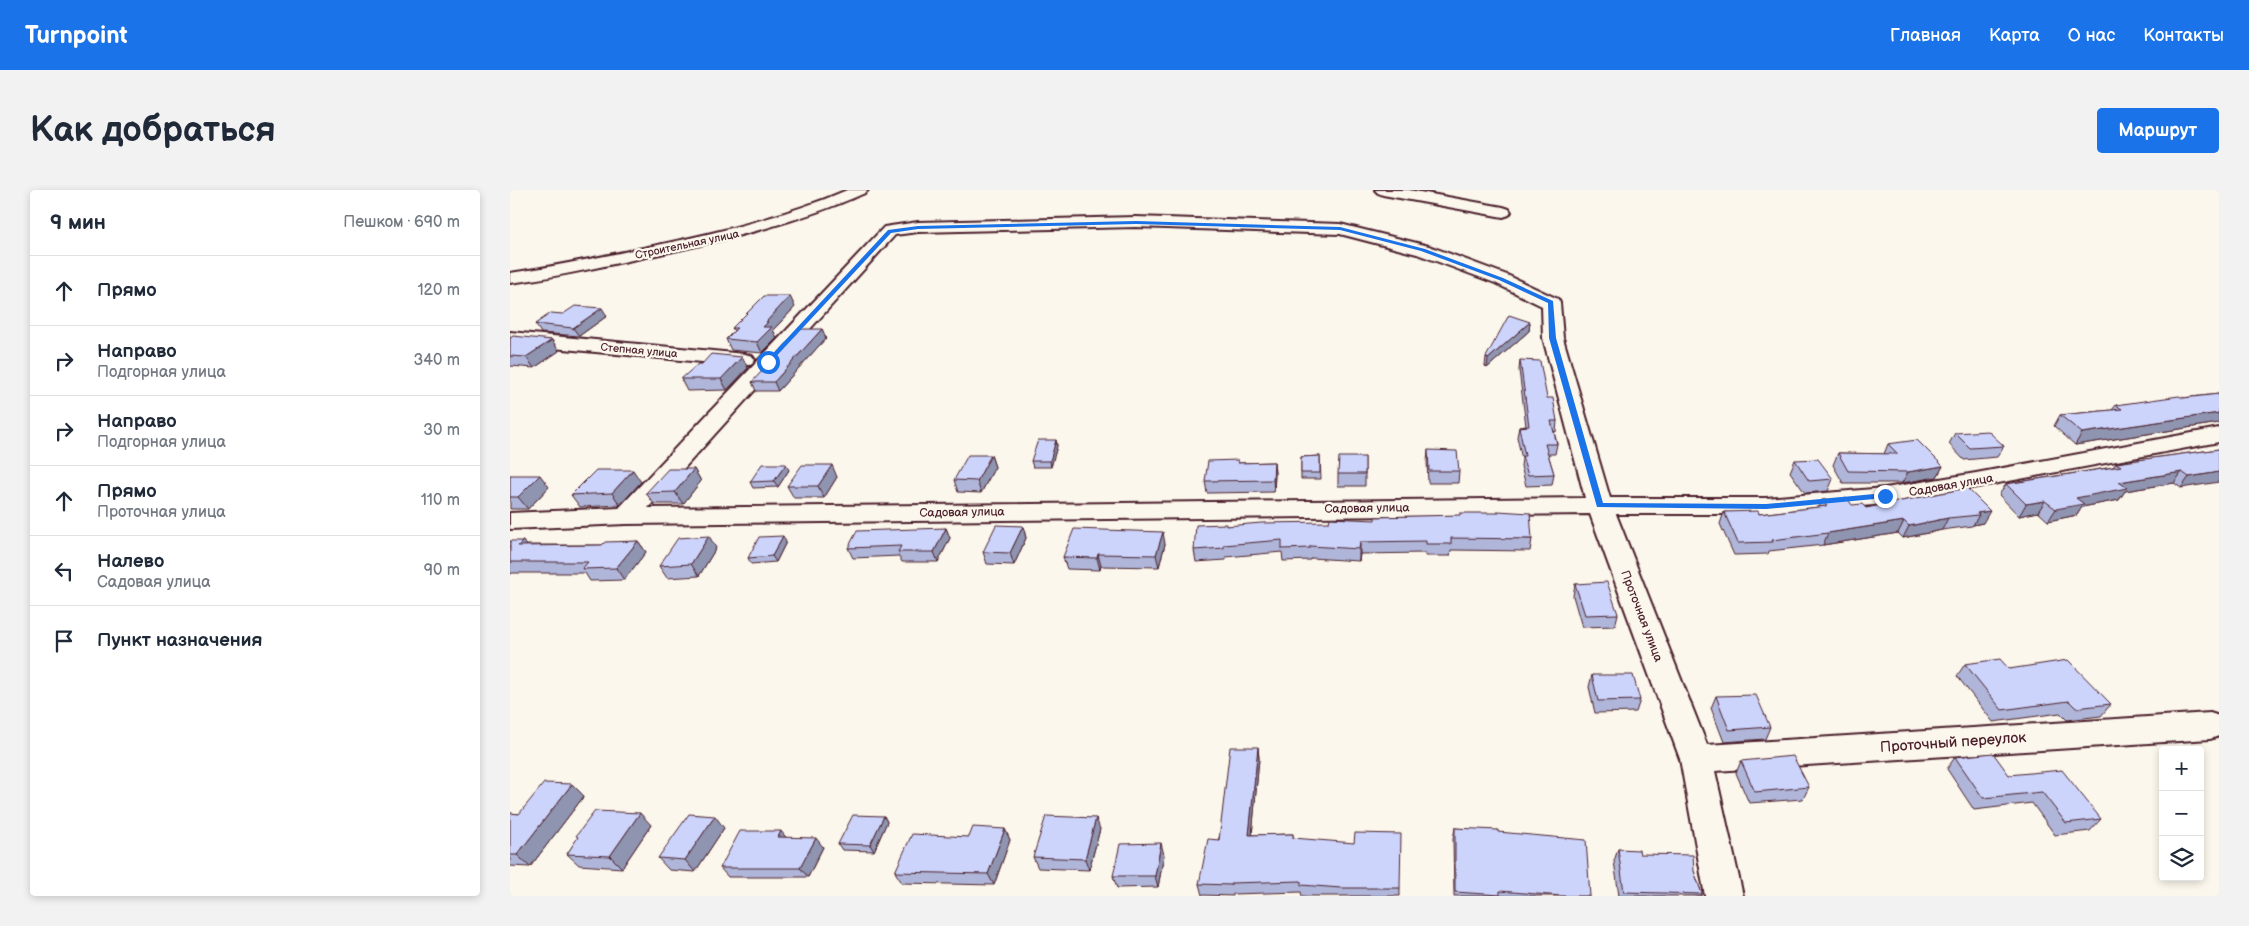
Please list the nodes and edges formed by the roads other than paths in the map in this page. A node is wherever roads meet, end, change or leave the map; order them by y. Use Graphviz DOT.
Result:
graph roads {
  1 [pos="860,190"];
  2 [pos="1383,190"];
  3 [pos="1503,212"];
  4 [pos="510,278"];
  5 [pos="510,338"];
  6 [pos="768,362"];
  7 [pos="2219,435"];
  8 [pos="1600,506"];
  9 [pos="626,516"];
  10 [pos="510,521"];
  11 [pos="2210,726"];
  12 [pos="1696,759"];
  13 [pos="1724,896"];
  1 -- 4 [label="street, Строительная улица"];
  2 -- 3 [label="street"];
  5 -- 6 [label="street, Степная улица"];
  6 -- 8 [label="street, Проточная улица"];
  6 -- 9 [label="street"];
  7 -- 8 [label="street, Садовая улица"];
  8 -- 9 [label="street, Садовая улица"];
  8 -- 12 [label="street, Проточная улица"];
  9 -- 10 [label="street, Садовая улица"];
  11 -- 12 [label="street, Проточный переулок"];
  12 -- 13 [label="street, Проточная улица"];
}
